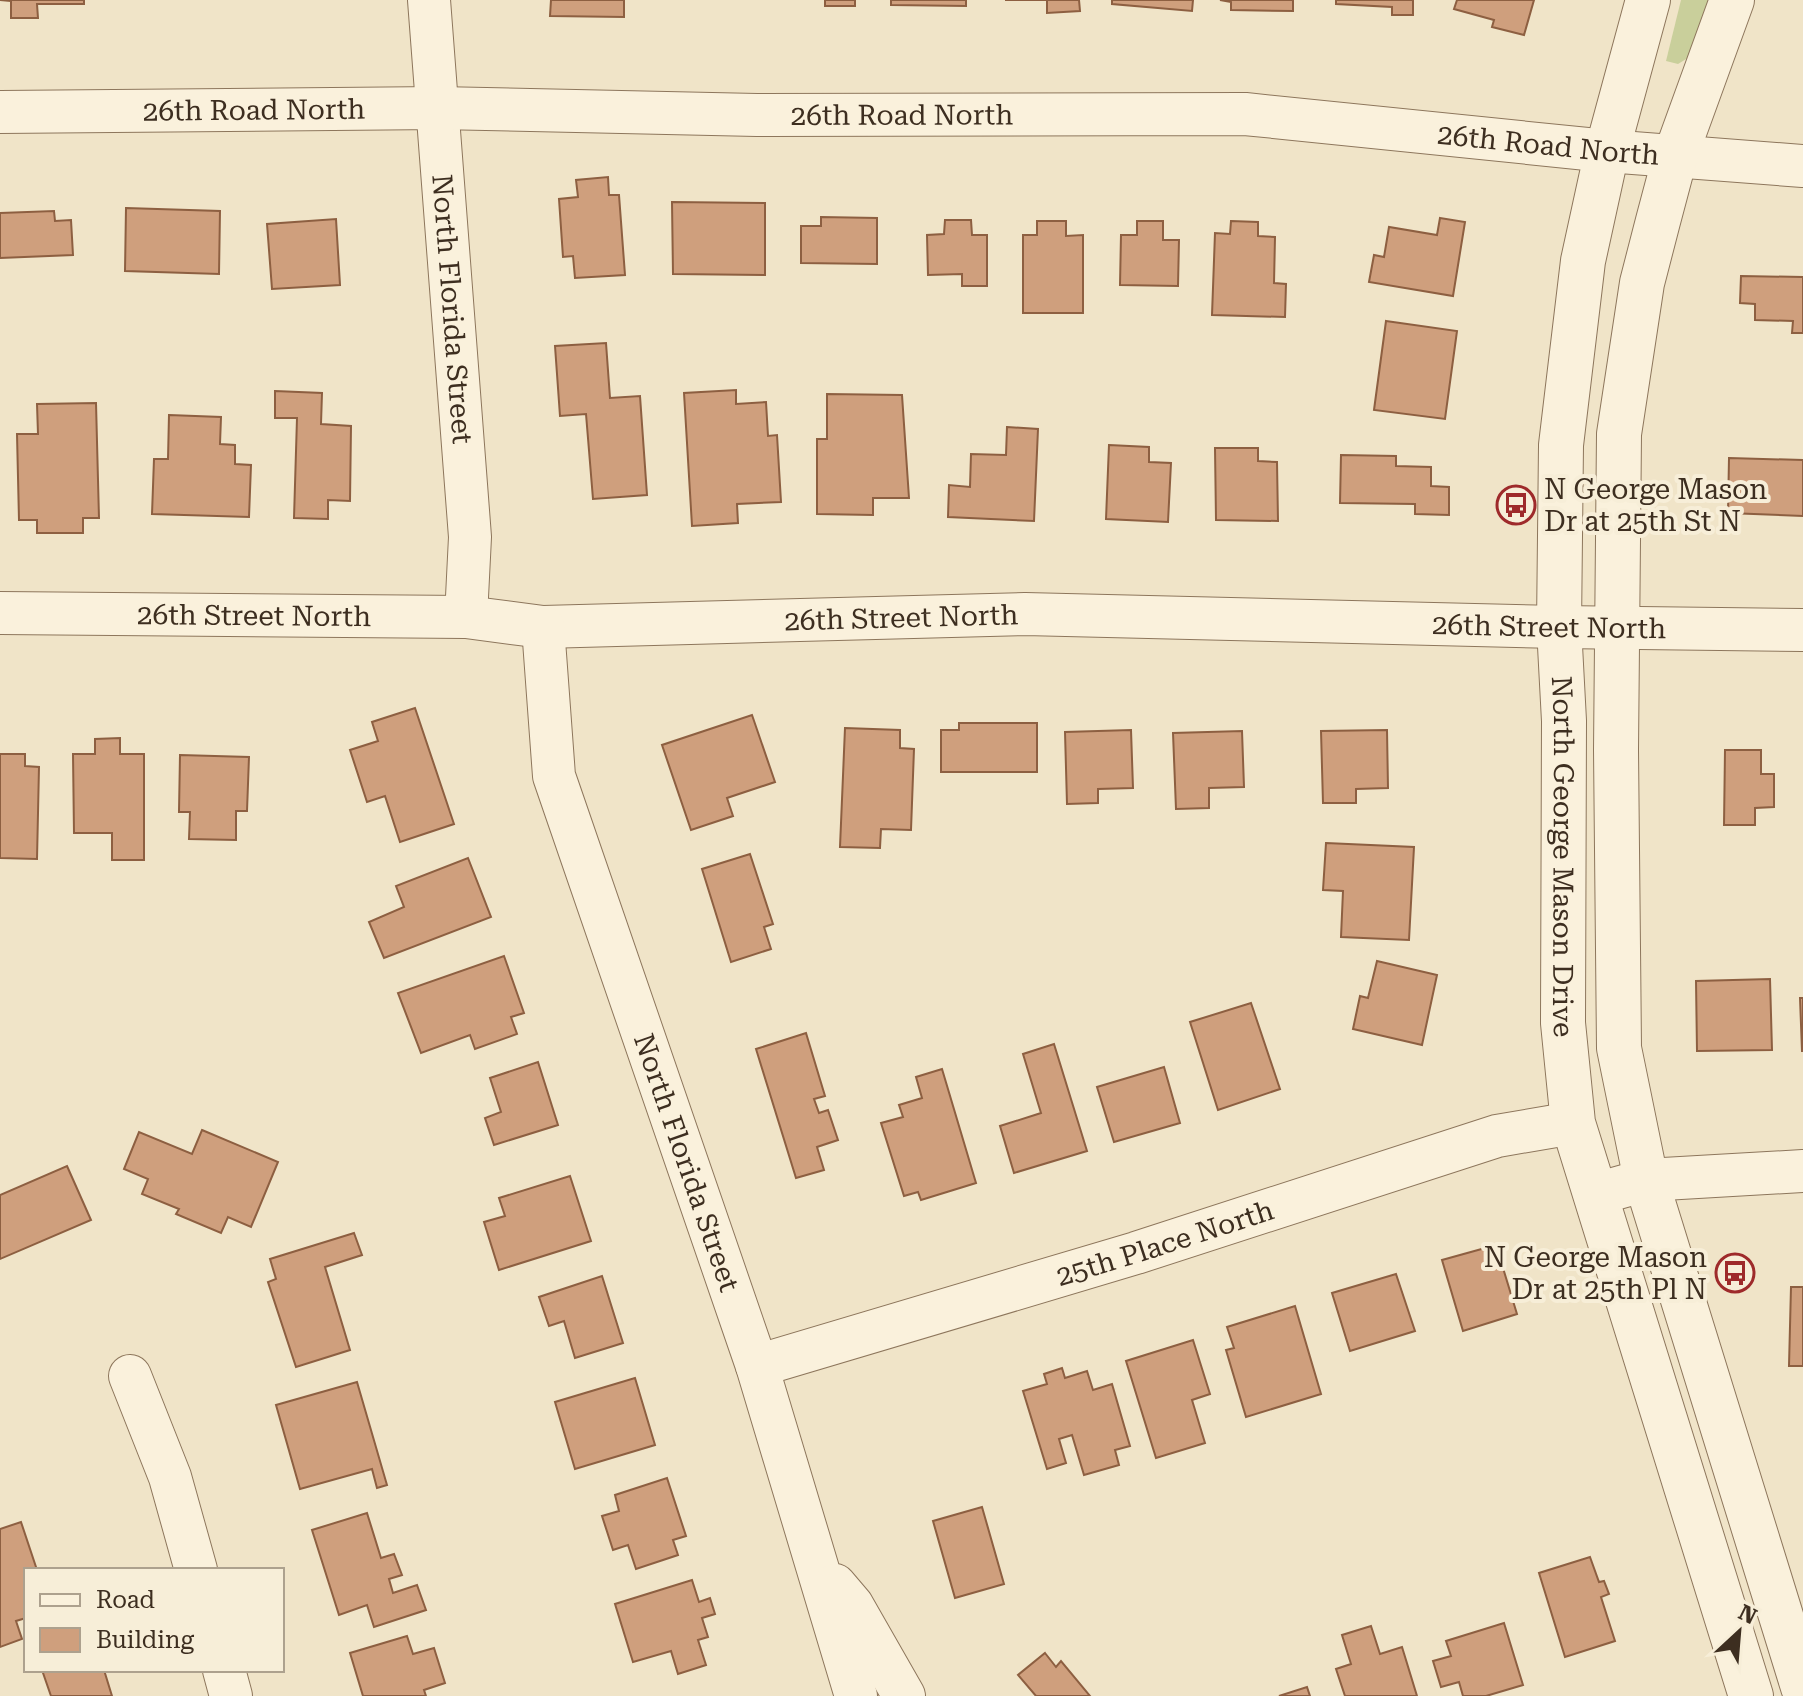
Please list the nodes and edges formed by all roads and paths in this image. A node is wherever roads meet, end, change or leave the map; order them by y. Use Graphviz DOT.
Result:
graph roads {
  1 [pos="429,0"];
  2 [pos="1648,0"];
  3 [pos="1732,0"];
  4 [pos="438,108"];
  5 [pos="0,112"];
  6 [pos="1607,151"];
  7 [pos="1675,157"];
  8 [pos="1803,166"];
  9 [pos="0,613"];
  10 [pos="466,617"];
  11 [pos="543,627"];
  12 [pos="1559,627"];
  13 [pos="1619,627"];
  14 [pos="1803,630"];
  15 [pos="1573,1123"];
  16 [pos="1803,1171"];
  17 [pos="1646,1180"];
  18 [pos="1596,1194"];
  19 [pos="757,1366"];
  20 [pos="130,1376"];
  21 [pos="815,1563"];
  22 [pos="195,1568"];
  23 [pos="225,1672"];
  24 [pos="1803,1687"];
  25 [pos="231,1696"];
  26 [pos="854,1696"];
  27 [pos="904,1696"];
  28 [pos="1751,1696"];
  1 -- 4 [label="street, North Florida Street"];
  2 -- 6 [label="street, North George Mason Drive"];
  3 -- 7 [label="street, North George Mason Drive"];
  4 -- 5 [label="street, 26th Road North"];
  4 -- 6 [label="street, 26th Road North"];
  4 -- 10 [label="street, North Florida Street"];
  6 -- 7 [label="street, 26th Road North"];
  6 -- 12 [label="street, North George Mason Drive"];
  7 -- 8 [label="street, 26th Road North"];
  7 -- 13 [label="street, North George Mason Drive"];
  9 -- 10 [label="street, 26th Street North"];
  10 -- 11 [label="street, 26th Street North"];
  11 -- 12 [label="street, 26th Street North"];
  11 -- 19 [label="street, North Florida Street"];
  12 -- 13 [label="street, 26th Street North"];
  12 -- 15 [label="street, North George Mason Drive"];
  13 -- 14 [label="street, 26th Street North"];
  13 -- 17 [label="street, North George Mason Drive"];
  15 -- 18 [label="street, North George Mason Drive"];
  15 -- 19 [label="street, 25th Place North"];
  16 -- 17 [label="street"];
  17 -- 18 [label="street"];
  17 -- 24 [label="street, North George Mason Drive"];
  18 -- 28 [label="street, North George Mason Drive"];
  19 -- 21 [label="street, North Florida Street"];
  20 -- 22 [label="street"];
  21 -- 26 [label="street, North Florida Street"];
  21 -- 27 [label="street"];
  23 -- 25 [label="street"];
}
